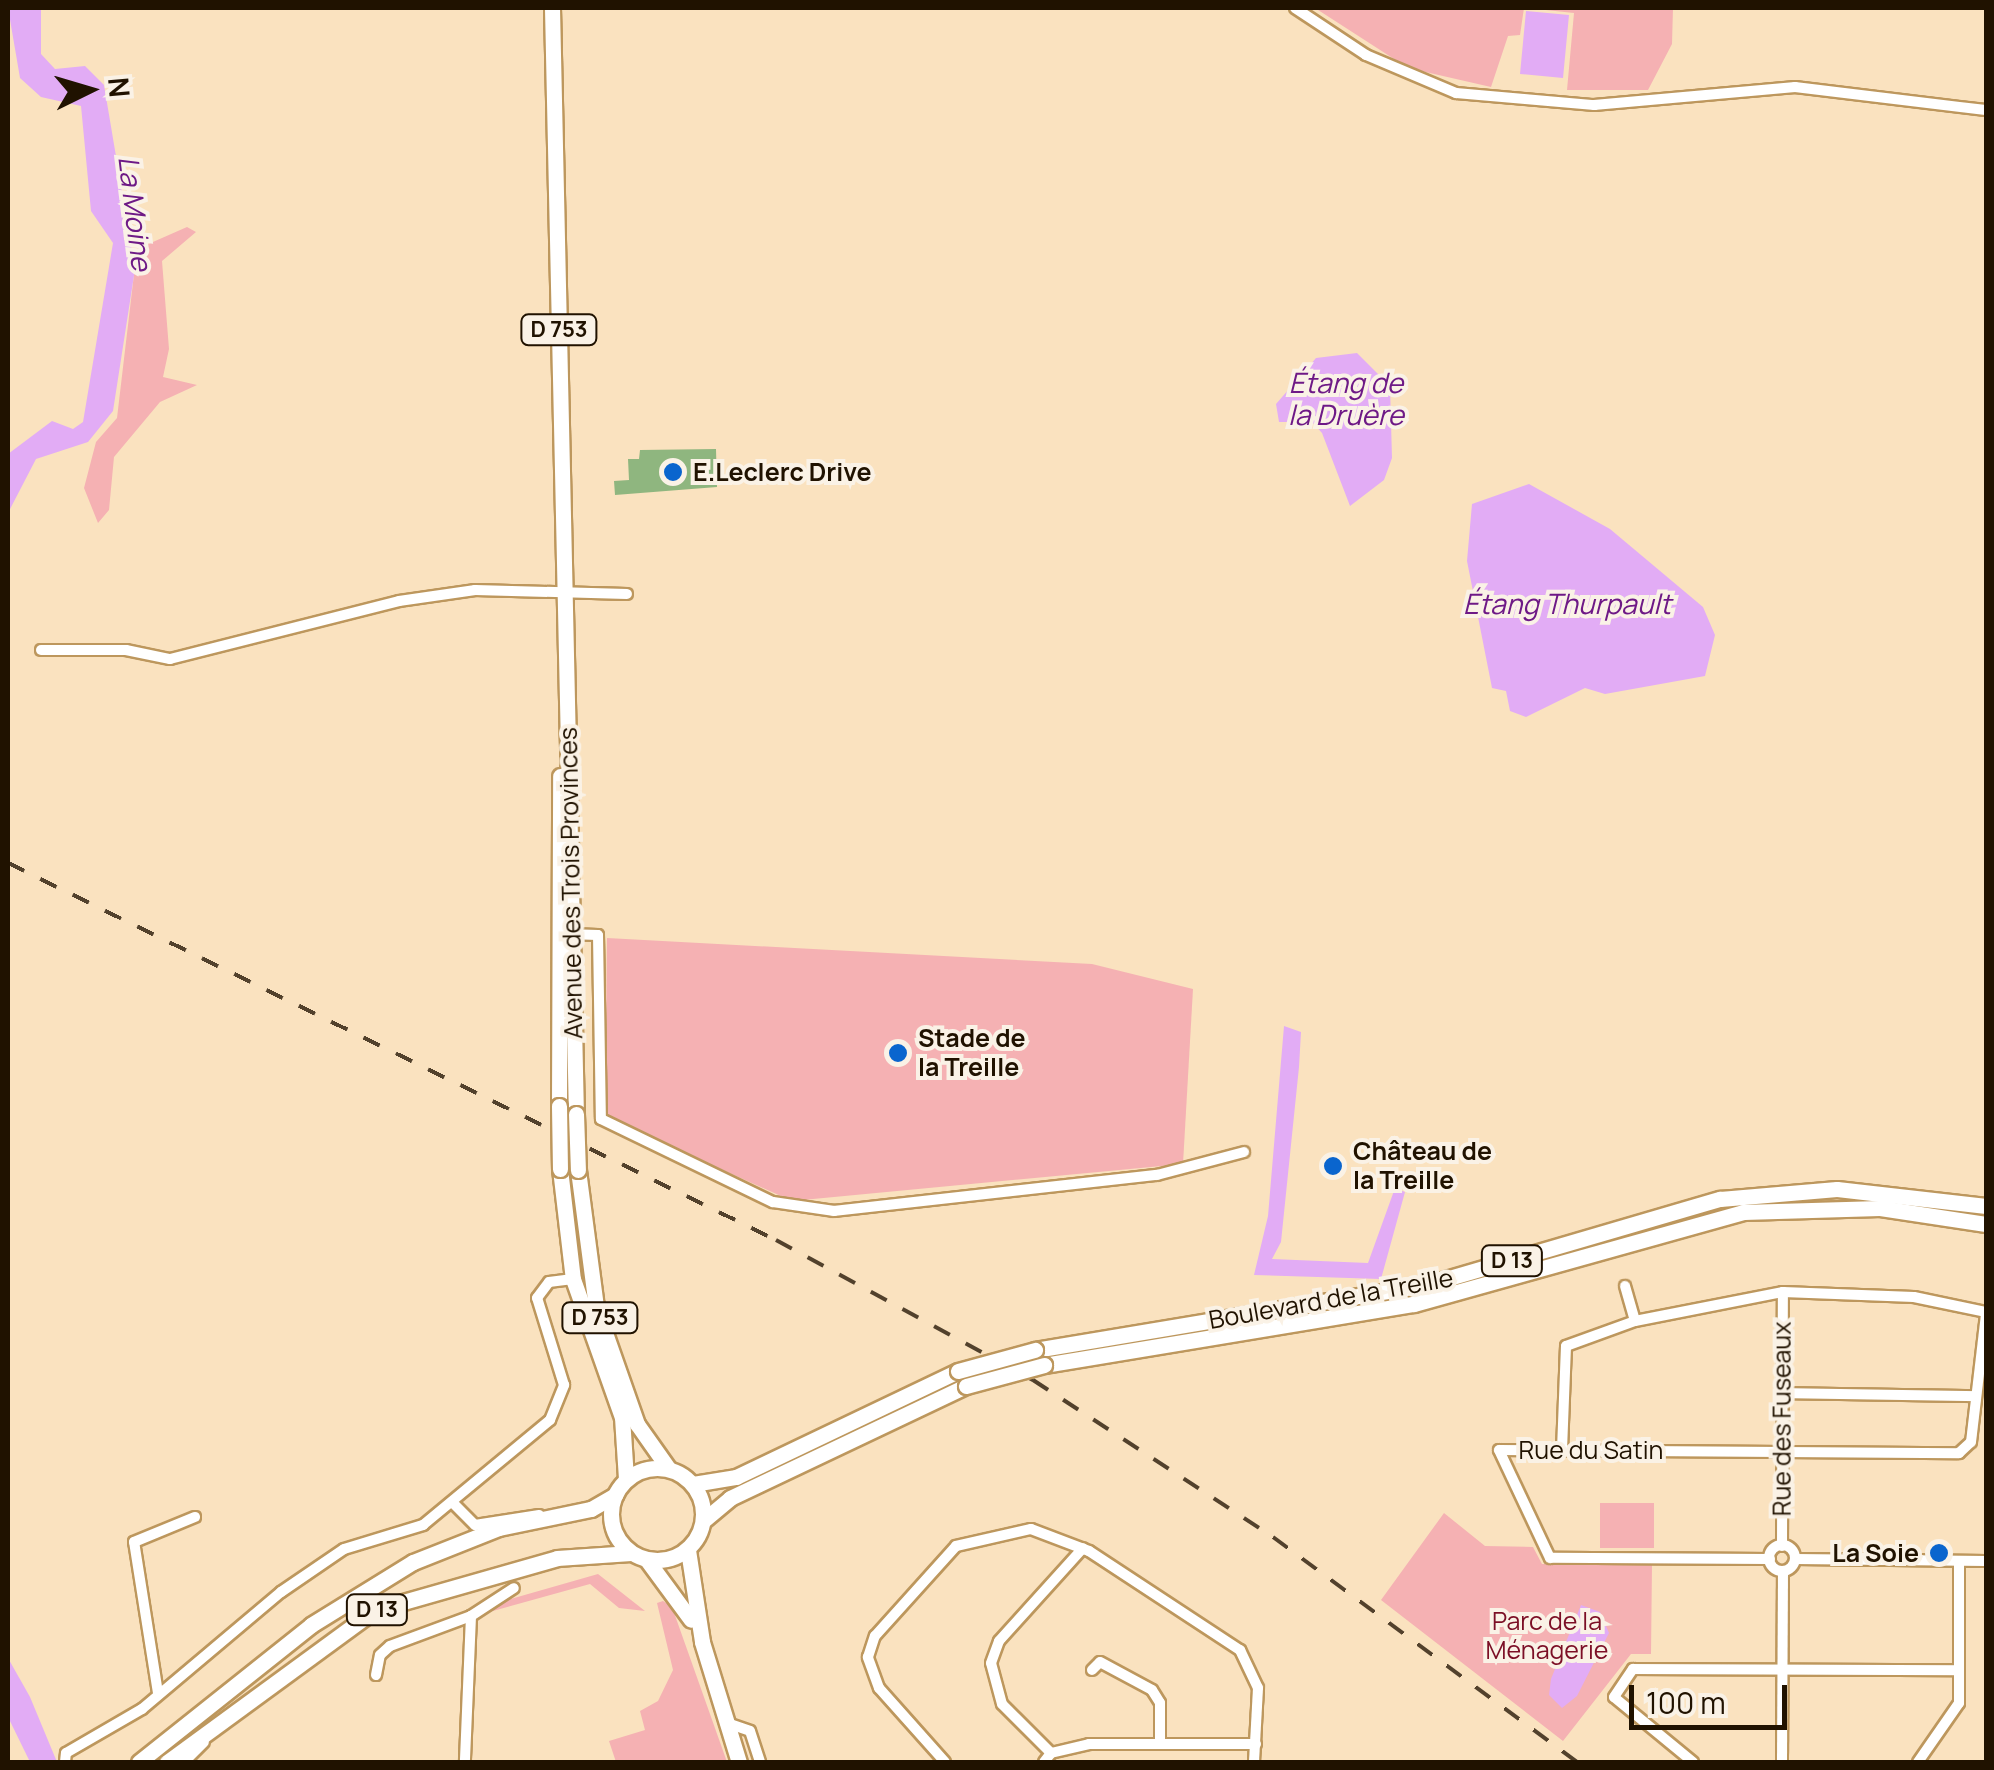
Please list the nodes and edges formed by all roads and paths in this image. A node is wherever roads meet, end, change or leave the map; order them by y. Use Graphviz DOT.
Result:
graph roads {
  1 [pos="552,8"];
  2 [pos="1295,8"];
  3 [pos="1986,110"];
  4 [pos="564,594"];
  5 [pos="627,594"];
  6 [pos="41,650"];
  7 [pos="566,652"];
  8 [pos="573,934"];
  9 [pos="554,947"];
  10 [pos="1244,1152"];
  11 [pos="1986,1206"];
  12 [pos="1986,1224"];
  13 [pos="572,1279"];
  14 [pos="1625,1286"];
  15 [pos="1783,1292"];
  16 [pos="1986,1313"];
  17 [pos="1635,1321"];
  18 [pos="962,1378"];
  19 [pos="1782,1394"];
  20 [pos="1976,1396"];
  21 [pos="1562,1450"];
  22 [pos="1782,1452"];
  23 [pos="668,1468"];
  24 [pos="626,1479"];
  25 [pos="693,1484"];
  26 [pos="615,1495"];
  27 [pos="453,1503"];
  28 [pos="550,1517"];
  29 [pos="194,1518"];
  30 [pos="704,1520"];
  31 [pos="1782,1546"];
  32 [pos="1082,1548"];
  33 [pos="688,1550"];
  34 [pos="630,1553"];
  35 [pos="1795,1558"];
  36 [pos="1770,1559"];
  37 [pos="647,1560"];
  38 [pos="1958,1561"];
  39 [pos="1986,1561"];
  40 [pos="1783,1571"];
  41 [pos="514,1588"];
  42 [pos="471,1616"];
  43 [pos="702,1642"];
  44 [pos="1782,1668"];
  45 [pos="1092,1670"];
  46 [pos="1958,1670"];
  47 [pos="376,1675"];
  48 [pos="158,1693"];
  49 [pos="727,1723"];
  50 [pos="212,1734"];
  51 [pos="1160,1743"];
  52 [pos="1256,1744"];
  53 [pos="1048,1758"];
  54 [pos="65,1762"];
  55 [pos="138,1762"];
  56 [pos="167,1762"];
  57 [pos="184,1762"];
  58 [pos="465,1762"];
  59 [pos="739,1762"];
  60 [pos="760,1762"];
  61 [pos="945,1762"];
  62 [pos="1254,1762"];
  63 [pos="1693,1762"];
  64 [pos="1782,1762"];
  65 [pos="1918,1762"];
  1 -- 4 [label="main road, Avenue des Trois Provinces / D 753"];
  2 -- 3 [label="street"];
  4 -- 5 [label="street"];
  4 -- 6 [label="street"];
  4 -- 7 [label="main road, Avenue des Trois Provinces / D 753"];
  7 -- 8 [label="main road, Avenue des Trois Provinces / D 753"];
  7 -- 9 [label="main road, Avenue des Trois Provinces / D 753"];
  8 -- 9 [label="street"];
  8 -- 10 [label="street"];
  8 -- 23 [label="main road, Avenue des Trois Provinces / D 753, bridge"];
  9 -- 13 [label="main road, Avenue des Trois Provinces / D 753, bridge"];
  11 -- 18 [label="main road, Boulevard de la Treille / D 13, bridge"];
  12 -- 18 [label="main road, Boulevard de la Treille / D 13, bridge"];
  13 -- 24 [label="main road, D 753"];
  13 -- 27 [label="street"];
  14 -- 17 [label="street"];
  15 -- 16 [label="street"];
  15 -- 17 [label="street"];
  15 -- 19 [label="street, Rue des Fuseaux"];
  16 -- 20 [label="street, Rue du Satin"];
  17 -- 21 [label="street"];
  18 -- 25 [label="main road, Boulevard de la Treille / D 13"];
  18 -- 30 [label="main road, Boulevard de la Treille / D 13"];
  19 -- 20 [label="street"];
  19 -- 22 [label="street, Rue des Fuseaux"];
  20 -- 22 [label="street, Rue du Satin"];
  21 -- 22 [label="street, Rue du Satin"];
  21 -- 36 [label="street, Rue du Satin"];
  22 -- 31 [label="street, Rue des Fuseaux"];
  23 -- 24 [label="main road"];
  23 -- 25 [label="main road"];
  24 -- 26 [label="main road"];
  25 -- 30 [label="main road"];
  26 -- 28 [label="main road, D 13"];
  26 -- 34 [label="main road"];
  27 -- 28 [label="street"];
  27 -- 48 [label="street"];
  28 -- 55 [label="main road, D 13"];
  29 -- 48 [label="street"];
  30 -- 33 [label="main road"];
  31 -- 35 [label="street"];
  31 -- 36 [label="street"];
  32 -- 52 [label="street"];
  32 -- 53 [label="street"];
  32 -- 61 [label="street"];
  33 -- 37 [label="main road"];
  33 -- 43 [label="main road"];
  34 -- 37 [label="main road"];
  34 -- 50 [label="main road, D 13"];
  35 -- 38 [label="street"];
  35 -- 40 [label="street"];
  36 -- 40 [label="street"];
  37 -- 43 [label="main road"];
  38 -- 39 [label="street"];
  38 -- 46 [label="street"];
  40 -- 44 [label="street"];
  41 -- 42 [label="street"];
  42 -- 47 [label="street"];
  42 -- 58 [label="street"];
  43 -- 49 [label="main road"];
  44 -- 46 [label="street"];
  44 -- 63 [label="street"];
  44 -- 64 [label="street"];
  45 -- 51 [label="street"];
  46 -- 65 [label="street"];
  48 -- 54 [label="street"];
  49 -- 59 [label="main road"];
  49 -- 60 [label="street"];
  50 -- 56 [label="main road, D 13"];
  50 -- 57 [label="street"];
  51 -- 52 [label="street"];
  51 -- 53 [label="street"];
  52 -- 62 [label="street"];
}
